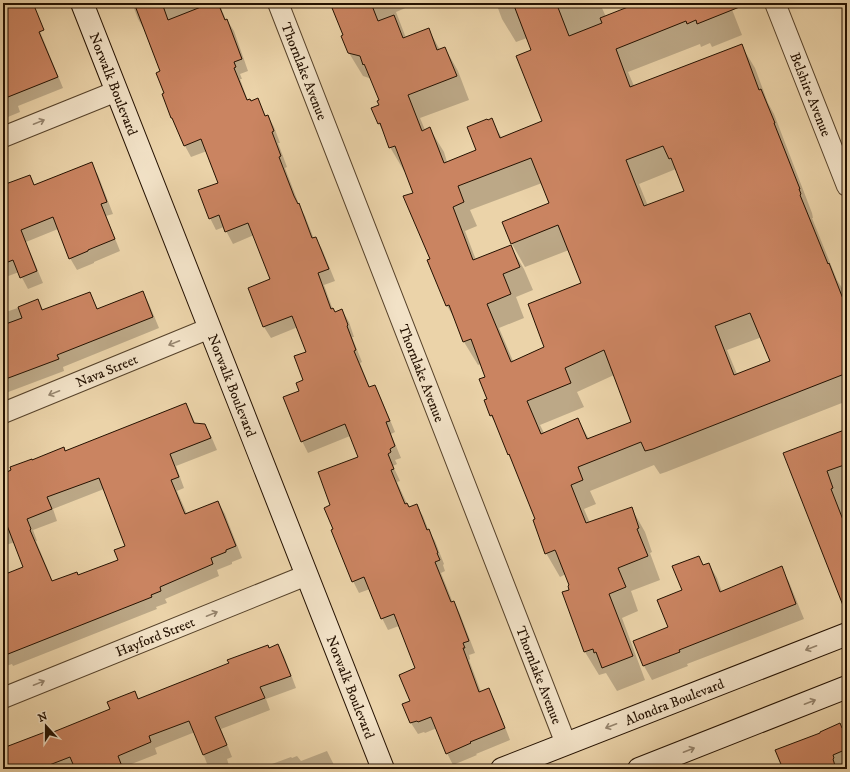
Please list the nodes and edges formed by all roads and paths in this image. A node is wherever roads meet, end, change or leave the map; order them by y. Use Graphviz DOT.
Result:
graph roads {
  1 [pos="82,3"];
  2 [pos="278,3"];
  3 [pos="775,3"];
  4 [pos="117,91"];
  5 [pos="3,137"];
  6 [pos="847,186"];
  7 [pos="210,328"];
  8 [pos="3,413"];
  9 [pos="307,575"];
  10 [pos="847,634"];
  11 [pos="847,687"];
  12 [pos="3,698"];
  13 [pos="566,744"];
  14 [pos="382,769"];
  15 [pos="502,769"];
  16 [pos="639,769"];
  1 -- 4 [label="street, Norwalk Boulevard"];
  2 -- 13 [label="street, Thornlake Avenue"];
  3 -- 6 [label="street, Belshire Avenue"];
  5 -- 4 [label="street, one-way"];
  4 -- 7 [label="street, Norwalk Boulevard"];
  7 -- 8 [label="street, Nava Street, one-way"];
  7 -- 9 [label="street, Norwalk Boulevard"];
  12 -- 9 [label="street, Hayford Street, one-way"];
  9 -- 14 [label="street, Norwalk Boulevard"];
  10 -- 13 [label="street, Alondra Boulevard, one-way"];
  16 -- 11 [label="street, one-way"];
  13 -- 15 [label="street, Alondra Boulevard"];
}
